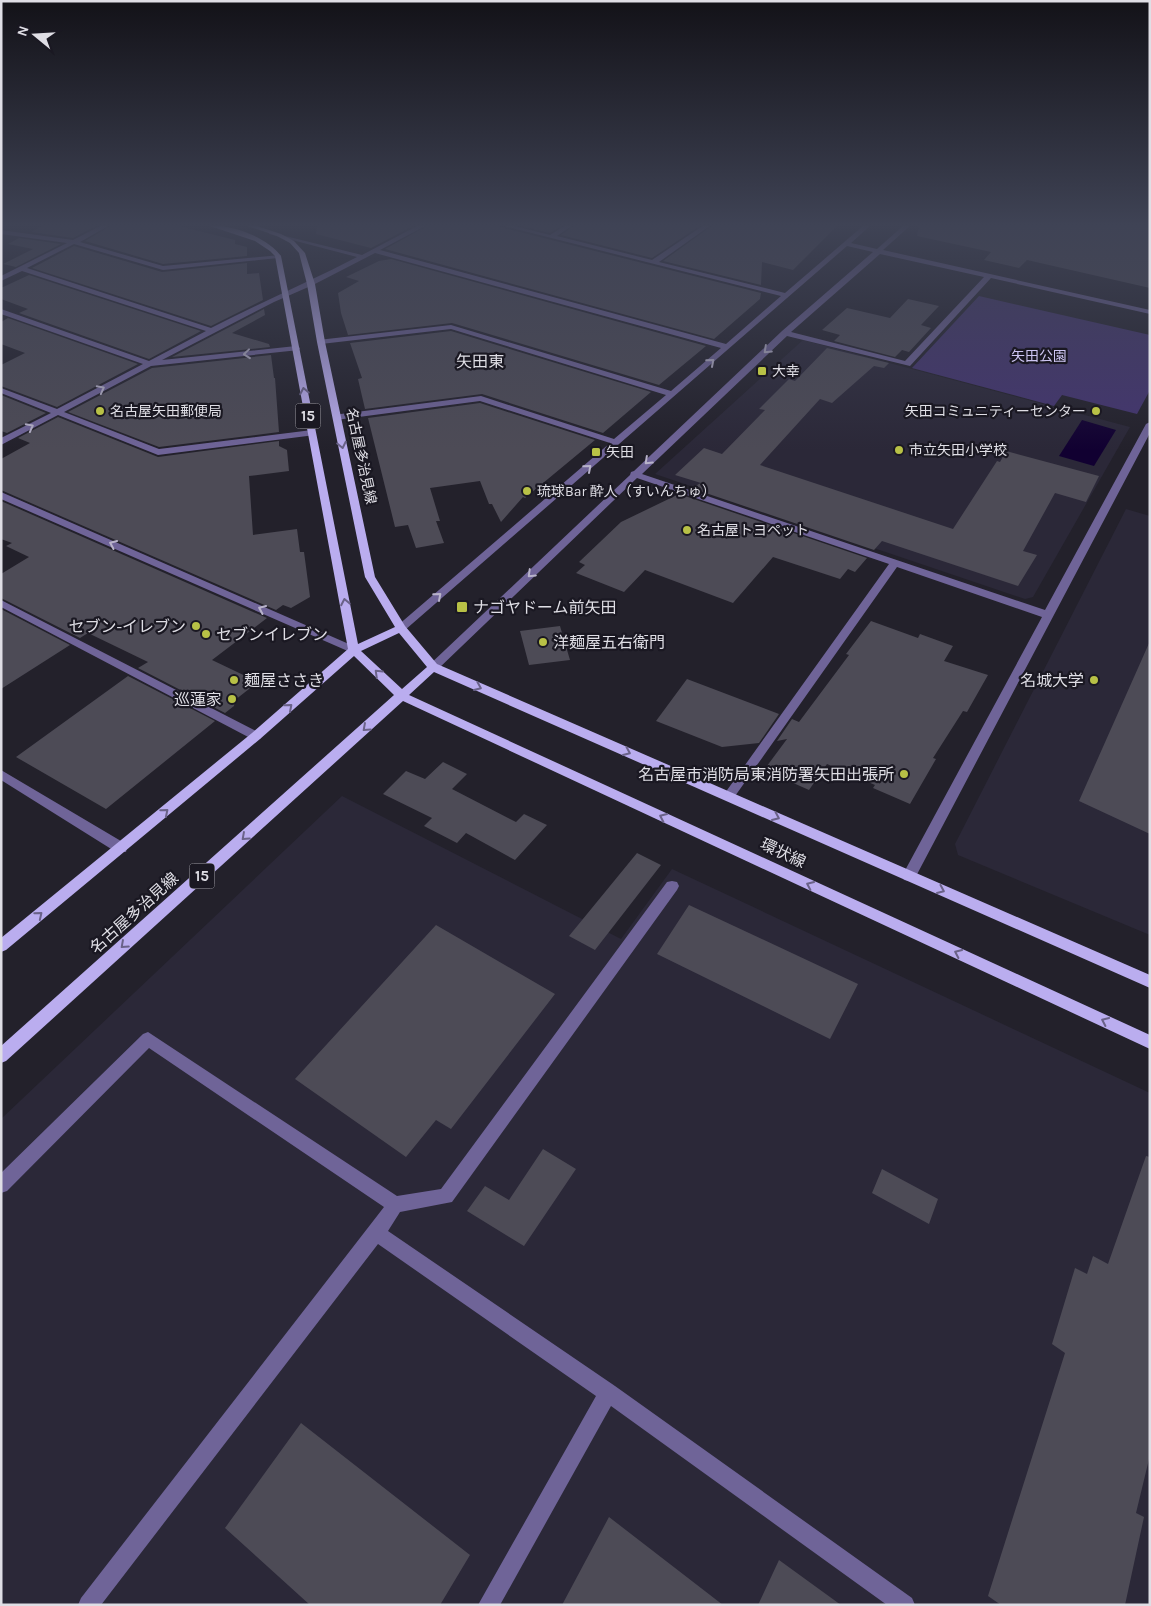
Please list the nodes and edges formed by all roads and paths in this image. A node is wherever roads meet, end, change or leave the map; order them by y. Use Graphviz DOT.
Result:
graph roads {
  1 [pos="117,300"];
  2 [pos="272,300"];
  3 [pos="286,300"];
  4 [pos="314,300"];
  5 [pos="555,300"];
  6 [pos="780,300"];
  7 [pos="823,300"];
  8 [pos="967,300"];
  9 [pos="1094,300"];
  10 [pos="1,311"];
  11 [pos="1150,312"];
  12 [pos="212,331"];
  13 [pos="785,333"];
  14 [pos="321,342"];
  15 [pos="728,347"];
  16 [pos="296,348"];
  17 [pos="150,364"];
  18 [pos="1,390"];
  19 [pos="674,394"];
  20 [pos="58,412"];
  21 [pos="336,417"];
  22 [pos="1150,424"];
  23 [pos="312,433"];
  24 [pos="1,442"];
  25 [pos="618,443"];
  26 [pos="634,474"];
  27 [pos="1,494"];
  28 [pos="895,563"];
  29 [pos="1,603"];
  30 [pos="1048,615"];
  31 [pos="401,628"];
  32 [pos="354,650"];
  33 [pos="434,667"];
  34 [pos="402,696"];
  35 [pos="256,736"];
  36 [pos="1,774"];
  37 [pos="729,796"];
  38 [pos="121,848"];
  39 [pos="909,876"];
  40 [pos="672,886"];
  41 [pos="1,946"];
  42 [pos="1150,982"];
  43 [pos="1150,1042"];
  44 [pos="1,1056"];
  45 [pos="1,1185"];
  46 [pos="395,1205"];
  47 [pos="376,1233"];
  48 [pos="608,1392"];
  49 [pos="88,1605"];
  50 [pos="488,1605"];
  51 [pos="905,1605"];
  1 -- 12 [label="street"];
  2 -- 12 [label="street"];
  3 -- 16 [label="main road, 15"];
  4 -- 14 [label="main road, 名古屋多治見線 / 15"];
  5 -- 15 [label="street"];
  6 -- 15 [label="street"];
  7 -- 13 [label="street"];
  8 -- 13 [label="street"];
  9 -- 11 [label="street"];
  10 -- 17 [label="street"];
  12 -- 17 [label="street"];
  13 -- 26 [label="street, one-way"];
  14 -- 19 [label="street"];
  14 -- 21 [label="main road, 名古屋多治見線 / 15"];
  19 -- 15 [label="street, one-way"];
  16 -- 17 [label="street, one-way"];
  23 -- 16 [label="main road, 15, one-way"];
  20 -- 17 [label="street, one-way"];
  18 -- 20 [label="street"];
  19 -- 25 [label="street"];
  20 -- 23 [label="street"];
  24 -- 20 [label="street, one-way"];
  21 -- 25 [label="street"];
  21 -- 31 [label="main road, 名古屋多治見線 / 15, one-way"];
  22 -- 30 [label="street"];
  32 -- 23 [label="main road, 15, one-way"];
  31 -- 25 [label="street, one-way"];
  26 -- 28 [label="street"];
  26 -- 33 [label="street, one-way"];
  32 -- 27 [label="street, one-way"];
  28 -- 30 [label="street"];
  28 -- 37 [label="street"];
  29 -- 35 [label="street"];
  30 -- 39 [label="street"];
  31 -- 32 [label="main road"];
  31 -- 33 [label="main road, 名古屋多治見線 / 15"];
  34 -- 32 [label="main road, one-way"];
  35 -- 32 [label="main road, one-way"];
  33 -- 34 [label="main road, 名古屋多治見線 / 15"];
  33 -- 37 [label="main road, 環状線, one-way"];
  43 -- 34 [label="main road, 環状線, one-way"];
  34 -- 44 [label="main road, 名古屋多治見線 / 15, one-way"];
  38 -- 35 [label="main road, one-way"];
  36 -- 38 [label="street"];
  37 -- 39 [label="main road, 環状線, one-way"];
  41 -- 38 [label="main road, one-way"];
  39 -- 42 [label="main road, 環状線, one-way"];
  40 -- 46 [label="street"];
  45 -- 46 [label="street"];
  46 -- 47 [label="street"];
  47 -- 48 [label="street"];
  47 -- 49 [label="street"];
  48 -- 50 [label="street"];
  48 -- 51 [label="street"];
}
